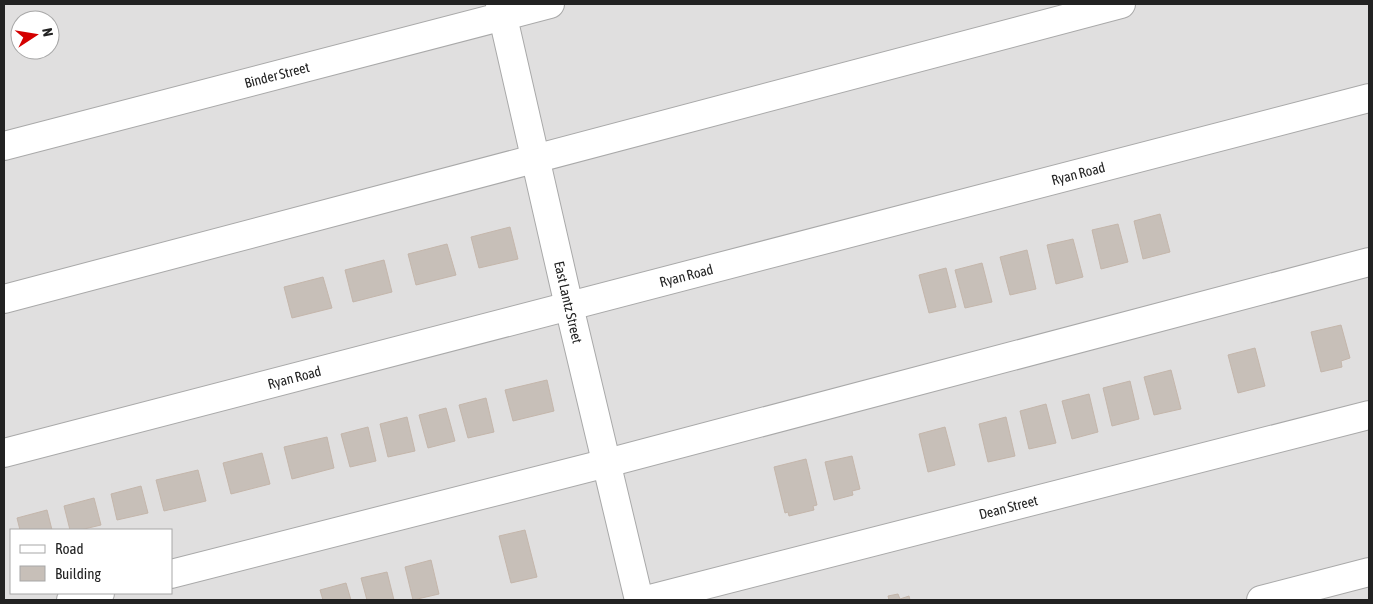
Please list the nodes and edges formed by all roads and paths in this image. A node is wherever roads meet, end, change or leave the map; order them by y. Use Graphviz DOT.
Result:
graph roads {
  1 [pos="550,4"];
  2 [pos="1121,4"];
  3 [pos="502,10"];
  4 [pos="1369,98"];
  5 [pos="4,146"];
  6 [pos="535,158"];
  7 [pos="1369,262"];
  8 [pos="4,298"];
  9 [pos="569,306"];
  10 [pos="1369,415"];
  11 [pos="4,453"];
  12 [pos="606,462"];
  13 [pos="1369,572"];
  14 [pos="172,574"];
  15 [pos="96,594"];
  16 [pos="71,600"];
  17 [pos="639,600"];
  18 [pos="646,600"];
  19 [pos="1261,600"];
  1 -- 3 [label="street, Binder Street"];
  2 -- 6 [label="street"];
  3 -- 5 [label="street, Binder Street"];
  3 -- 6 [label="street, East Lantz Street"];
  4 -- 9 [label="street, Ryan Road"];
  6 -- 8 [label="street"];
  6 -- 9 [label="street, East Lantz Street"];
  7 -- 12 [label="street"];
  9 -- 11 [label="street, Ryan Road"];
  9 -- 12 [label="street, East Lantz Street"];
  10 -- 18 [label="street, Dean Street"];
  12 -- 14 [label="street"];
  12 -- 17 [label="street, East Lantz Street"];
  13 -- 19 [label="street"];
  15 -- 16 [label="street"];
}
